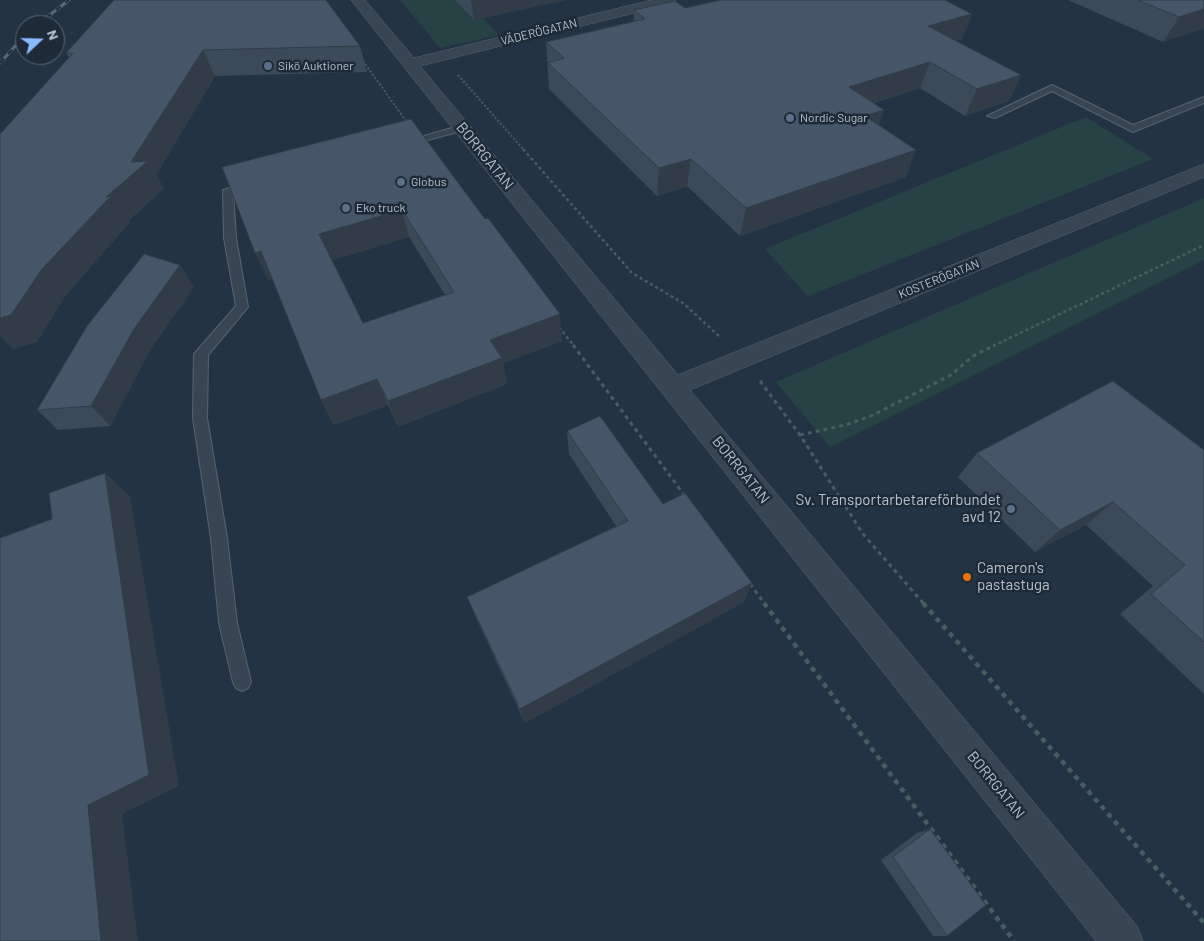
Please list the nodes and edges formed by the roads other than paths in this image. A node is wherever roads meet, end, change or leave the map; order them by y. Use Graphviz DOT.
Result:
graph roads {
  1 [pos="358,0"];
  2 [pos="669,0"];
  3 [pos="409,64"];
  4 [pos="1204,100"];
  5 [pos="992,116"];
  6 [pos="462,128"];
  7 [pos="391,147"];
  8 [pos="1204,170"];
  9 [pos="266,180"];
  10 [pos="673,387"];
  11 [pos="242,682"];
  12 [pos="1122,941"];
  1 -- 3 [label="street, BORRGATAN"];
  2 -- 3 [label="street, VÄDERÖGATAN"];
  3 -- 6 [label="street, BORRGATAN"];
  4 -- 5 [label="lane"];
  6 -- 7 [label="lane"];
  6 -- 10 [label="street, BORRGATAN"];
  8 -- 10 [label="street, KOSTERÖGATAN"];
  9 -- 11 [label="lane"];
  10 -- 12 [label="street, BORRGATAN"];
}
